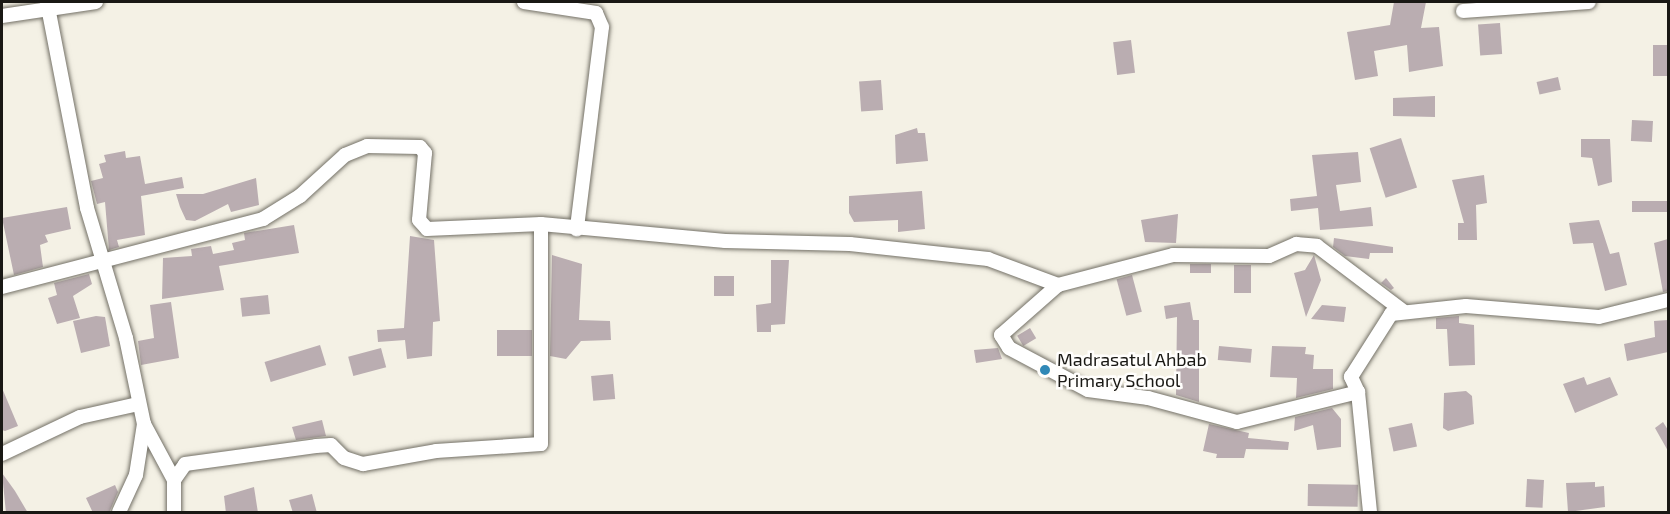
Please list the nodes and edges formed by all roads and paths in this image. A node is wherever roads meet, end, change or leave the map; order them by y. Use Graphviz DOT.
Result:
graph roads {
  1 [pos="96,2"];
  2 [pos="524,2"];
  3 [pos="1589,2"];
  4 [pos="48,6"];
  5 [pos="1463,11"];
  6 [pos="2,16"];
  7 [pos="541,224"];
  8 [pos="577,230"];
  9 [pos="105,262"];
  10 [pos="1058,285"];
  11 [pos="2,287"];
  12 [pos="1668,300"];
  13 [pos="1403,311"];
  14 [pos="1358,392"];
  15 [pos="138,404"];
  16 [pos="144,424"];
  17 [pos="2,454"];
  18 [pos="174,480"];
  19 [pos="119,513"];
  20 [pos="174,513"];
  21 [pos="1370,513"];
  1 -- 4 [label="street"];
  2 -- 8 [label="street"];
  3 -- 5 [label="street"];
  4 -- 6 [label="street"];
  4 -- 9 [label="street"];
  7 -- 8 [label="street"];
  7 -- 9 [label="street"];
  7 -- 18 [label="street"];
  8 -- 10 [label="street"];
  9 -- 11 [label="street"];
  9 -- 15 [label="street"];
  10 -- 13 [label="street"];
  10 -- 14 [label="street"];
  12 -- 13 [label="street"];
  13 -- 14 [label="street"];
  14 -- 21 [label="street"];
  15 -- 16 [label="street"];
  15 -- 17 [label="street"];
  16 -- 18 [label="street"];
  16 -- 19 [label="street"];
  18 -- 20 [label="street"];
}
